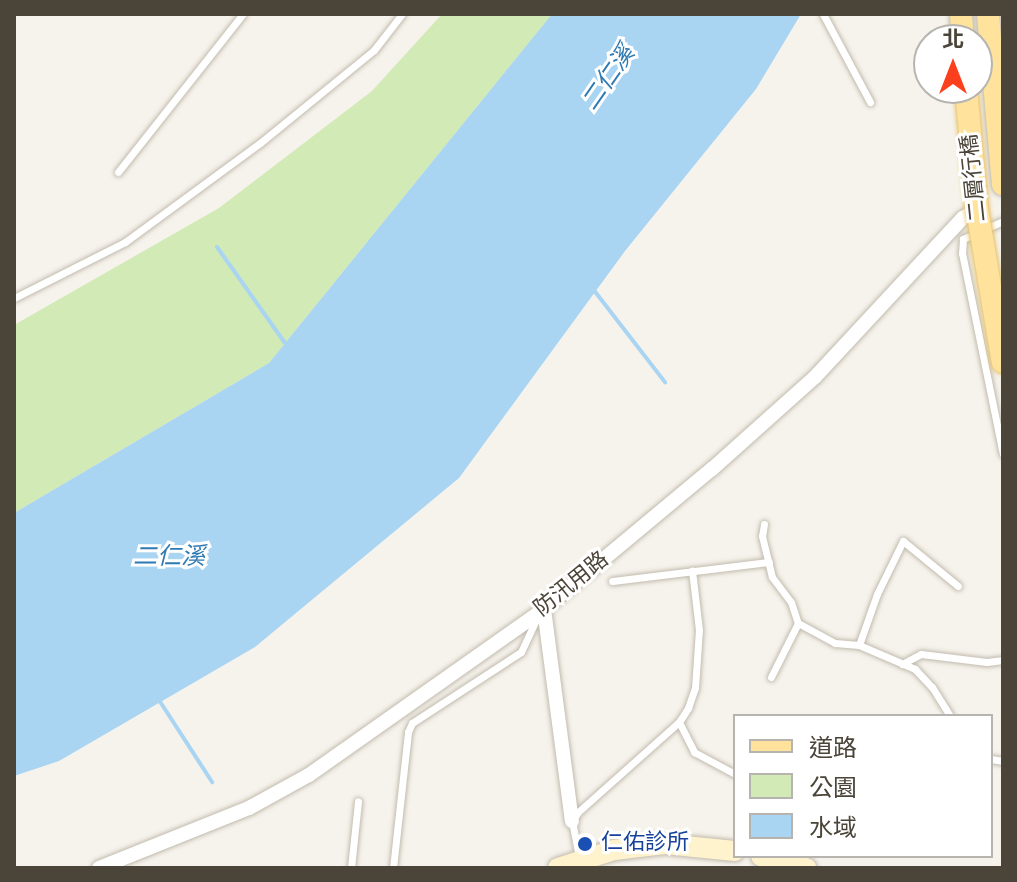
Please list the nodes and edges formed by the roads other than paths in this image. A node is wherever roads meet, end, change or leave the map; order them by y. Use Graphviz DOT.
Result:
graph roads {
  1 [pos="243,14"];
  2 [pos="402,14"];
  3 [pos="823,14"];
  4 [pos="988,14"];
  5 [pos="870,102"];
  6 [pos="967,104"];
  7 [pos="118,172"];
  8 [pos="1003,184"];
  9 [pos="977,209"];
  10 [pos="1003,221"];
  11 [pos="14,298"];
  12 [pos="1003,362"];
  13 [pos="1003,454"];
  14 [pos="764,524"];
  15 [pos="769,562"];
  16 [pos="692,570"];
  17 [pos="612,581"];
  18 [pos="958,586"];
  19 [pos="542,611"];
  20 [pos="798,623"];
  21 [pos="859,645"];
  22 [pos="1003,660"];
  23 [pos="902,664"];
  24 [pos="771,677"];
  25 [pos="949,714"];
  26 [pos="679,722"];
  27 [pos="733,773"];
  28 [pos="358,801"];
  29 [pos="572,821"];
  30 [pos="733,851"];
  31 [pos="773,858"];
  32 [pos="580,859"];
  33 [pos="798,862"];
  34 [pos="99,868"];
  35 [pos="351,868"];
  36 [pos="393,868"];
  37 [pos="558,868"];
  1 -- 7 [label="lane"];
  2 -- 11 [label="lane"];
  3 -- 5 [label="lane"];
  4 -- 8 [label="main road, 二層行橋"];
  6 -- 9 [label="main road, 二層行橋, bridge"];
  9 -- 12 [label="main road, 二層行橋, bridge"];
  9 -- 19 [label="street, 防汛用路"];
  10 -- 13 [label="lane"];
  14 -- 15 [label="lane"];
  15 -- 16 [label="lane"];
  15 -- 20 [label="lane"];
  16 -- 17 [label="lane"];
  16 -- 26 [label="lane"];
  18 -- 21 [label="lane"];
  19 -- 29 [label="street"];
  19 -- 34 [label="street, 防汛用路"];
  19 -- 36 [label="lane"];
  20 -- 21 [label="lane"];
  20 -- 24 [label="lane"];
  21 -- 23 [label="lane"];
  22 -- 23 [label="lane"];
  23 -- 25 [label="lane"];
  26 -- 27 [label="lane"];
  26 -- 29 [label="lane"];
  28 -- 35 [label="lane"];
  29 -- 32 [label="lane"];
  30 -- 32 [label="street"];
  31 -- 33 [label="street"];
  32 -- 37 [label="street"];
}
